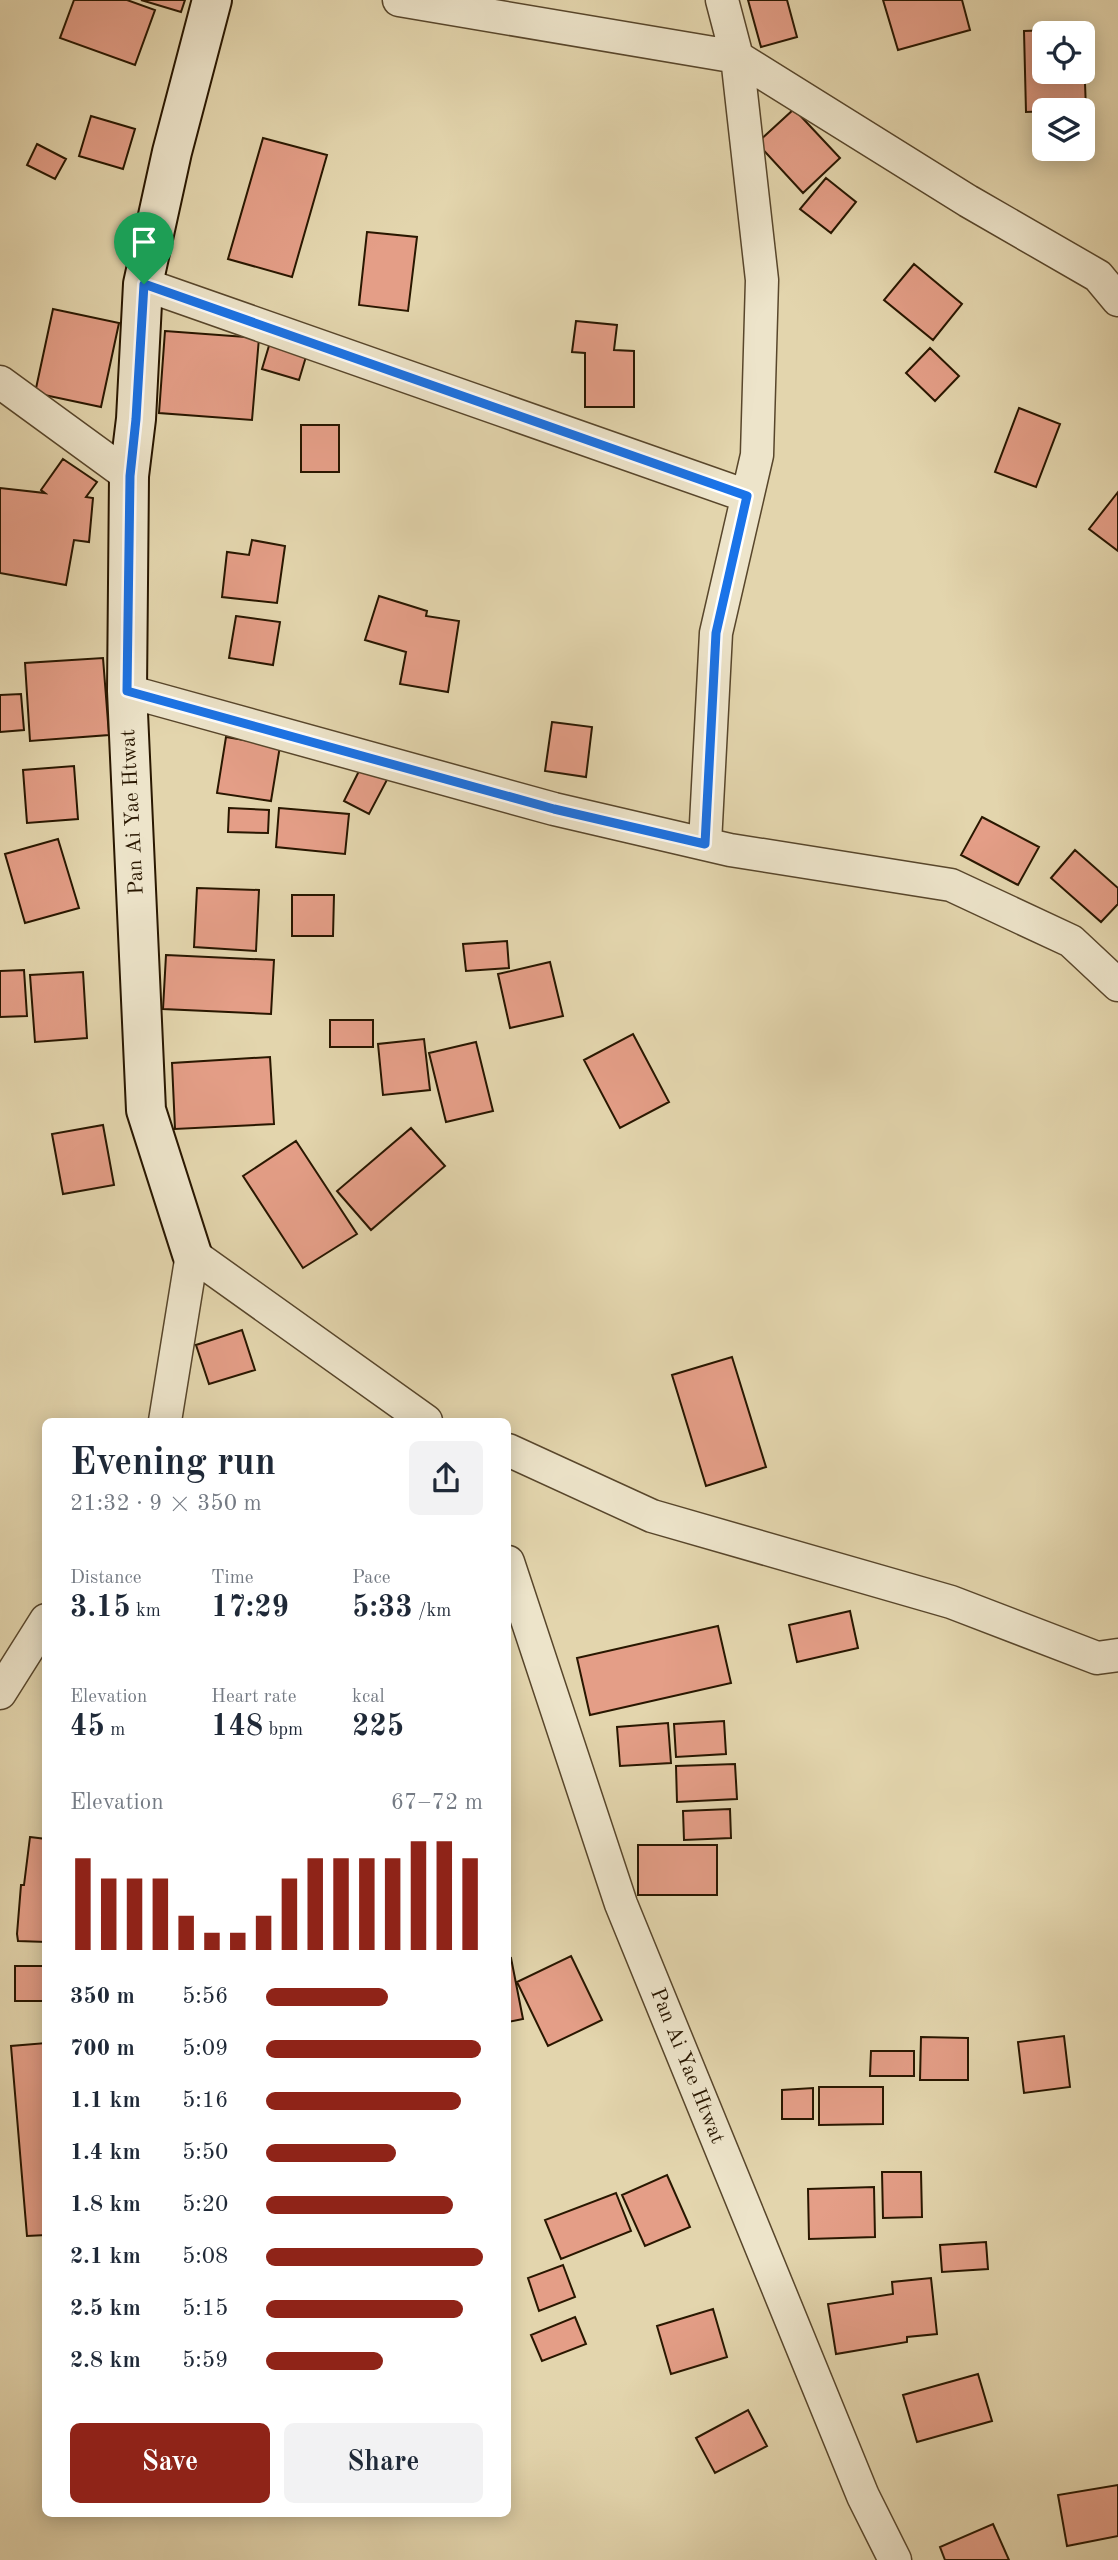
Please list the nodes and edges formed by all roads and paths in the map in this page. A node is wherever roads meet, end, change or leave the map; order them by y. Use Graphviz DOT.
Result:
graph roads {
  1 [pos="212,0"];
  2 [pos="399,0"];
  3 [pos="722,0"];
  4 [pos="737,57"];
  5 [pos="144,284"];
  6 [pos="1118,300"];
  7 [pos="0,383"];
  8 [pos="130,476"];
  9 [pos="747,496"];
  10 [pos="127,691"];
  11 [pos="705,844"];
  12 [pos="1118,985"];
  13 [pos="192,1254"];
  14 [pos="397,1400"];
  15 [pos="165,1418"];
  16 [pos="422,1418"];
  17 [pos="436,1418"];
  18 [pos="511,1451"];
  19 [pos="511,1571"];
  20 [pos="42,1626"];
  21 [pos="1118,1655"];
  22 [pos="0,1693"];
  23 [pos="895,2560"];
  1 -- 5 [label="street, Pan Ai Yae Htwat"];
  2 -- 4 [label="street"];
  3 -- 4 [label="street"];
  4 -- 6 [label="street"];
  4 -- 9 [label="street"];
  5 -- 8 [label="street, Pan Ai Yae Htwat"];
  5 -- 9 [label="street"];
  7 -- 8 [label="street"];
  8 -- 10 [label="street, Pan Ai Yae Htwat"];
  9 -- 11 [label="street"];
  10 -- 11 [label="street"];
  10 -- 13 [label="street, Pan Ai Yae Htwat"];
  11 -- 12 [label="street"];
  13 -- 14 [label="street"];
  13 -- 15 [label="street"];
  14 -- 16 [label="street"];
  14 -- 17 [label="street"];
  18 -- 21 [label="street"];
  19 -- 23 [label="street, Pan Ai Yae Htwat"];
  20 -- 22 [label="street"];
}
